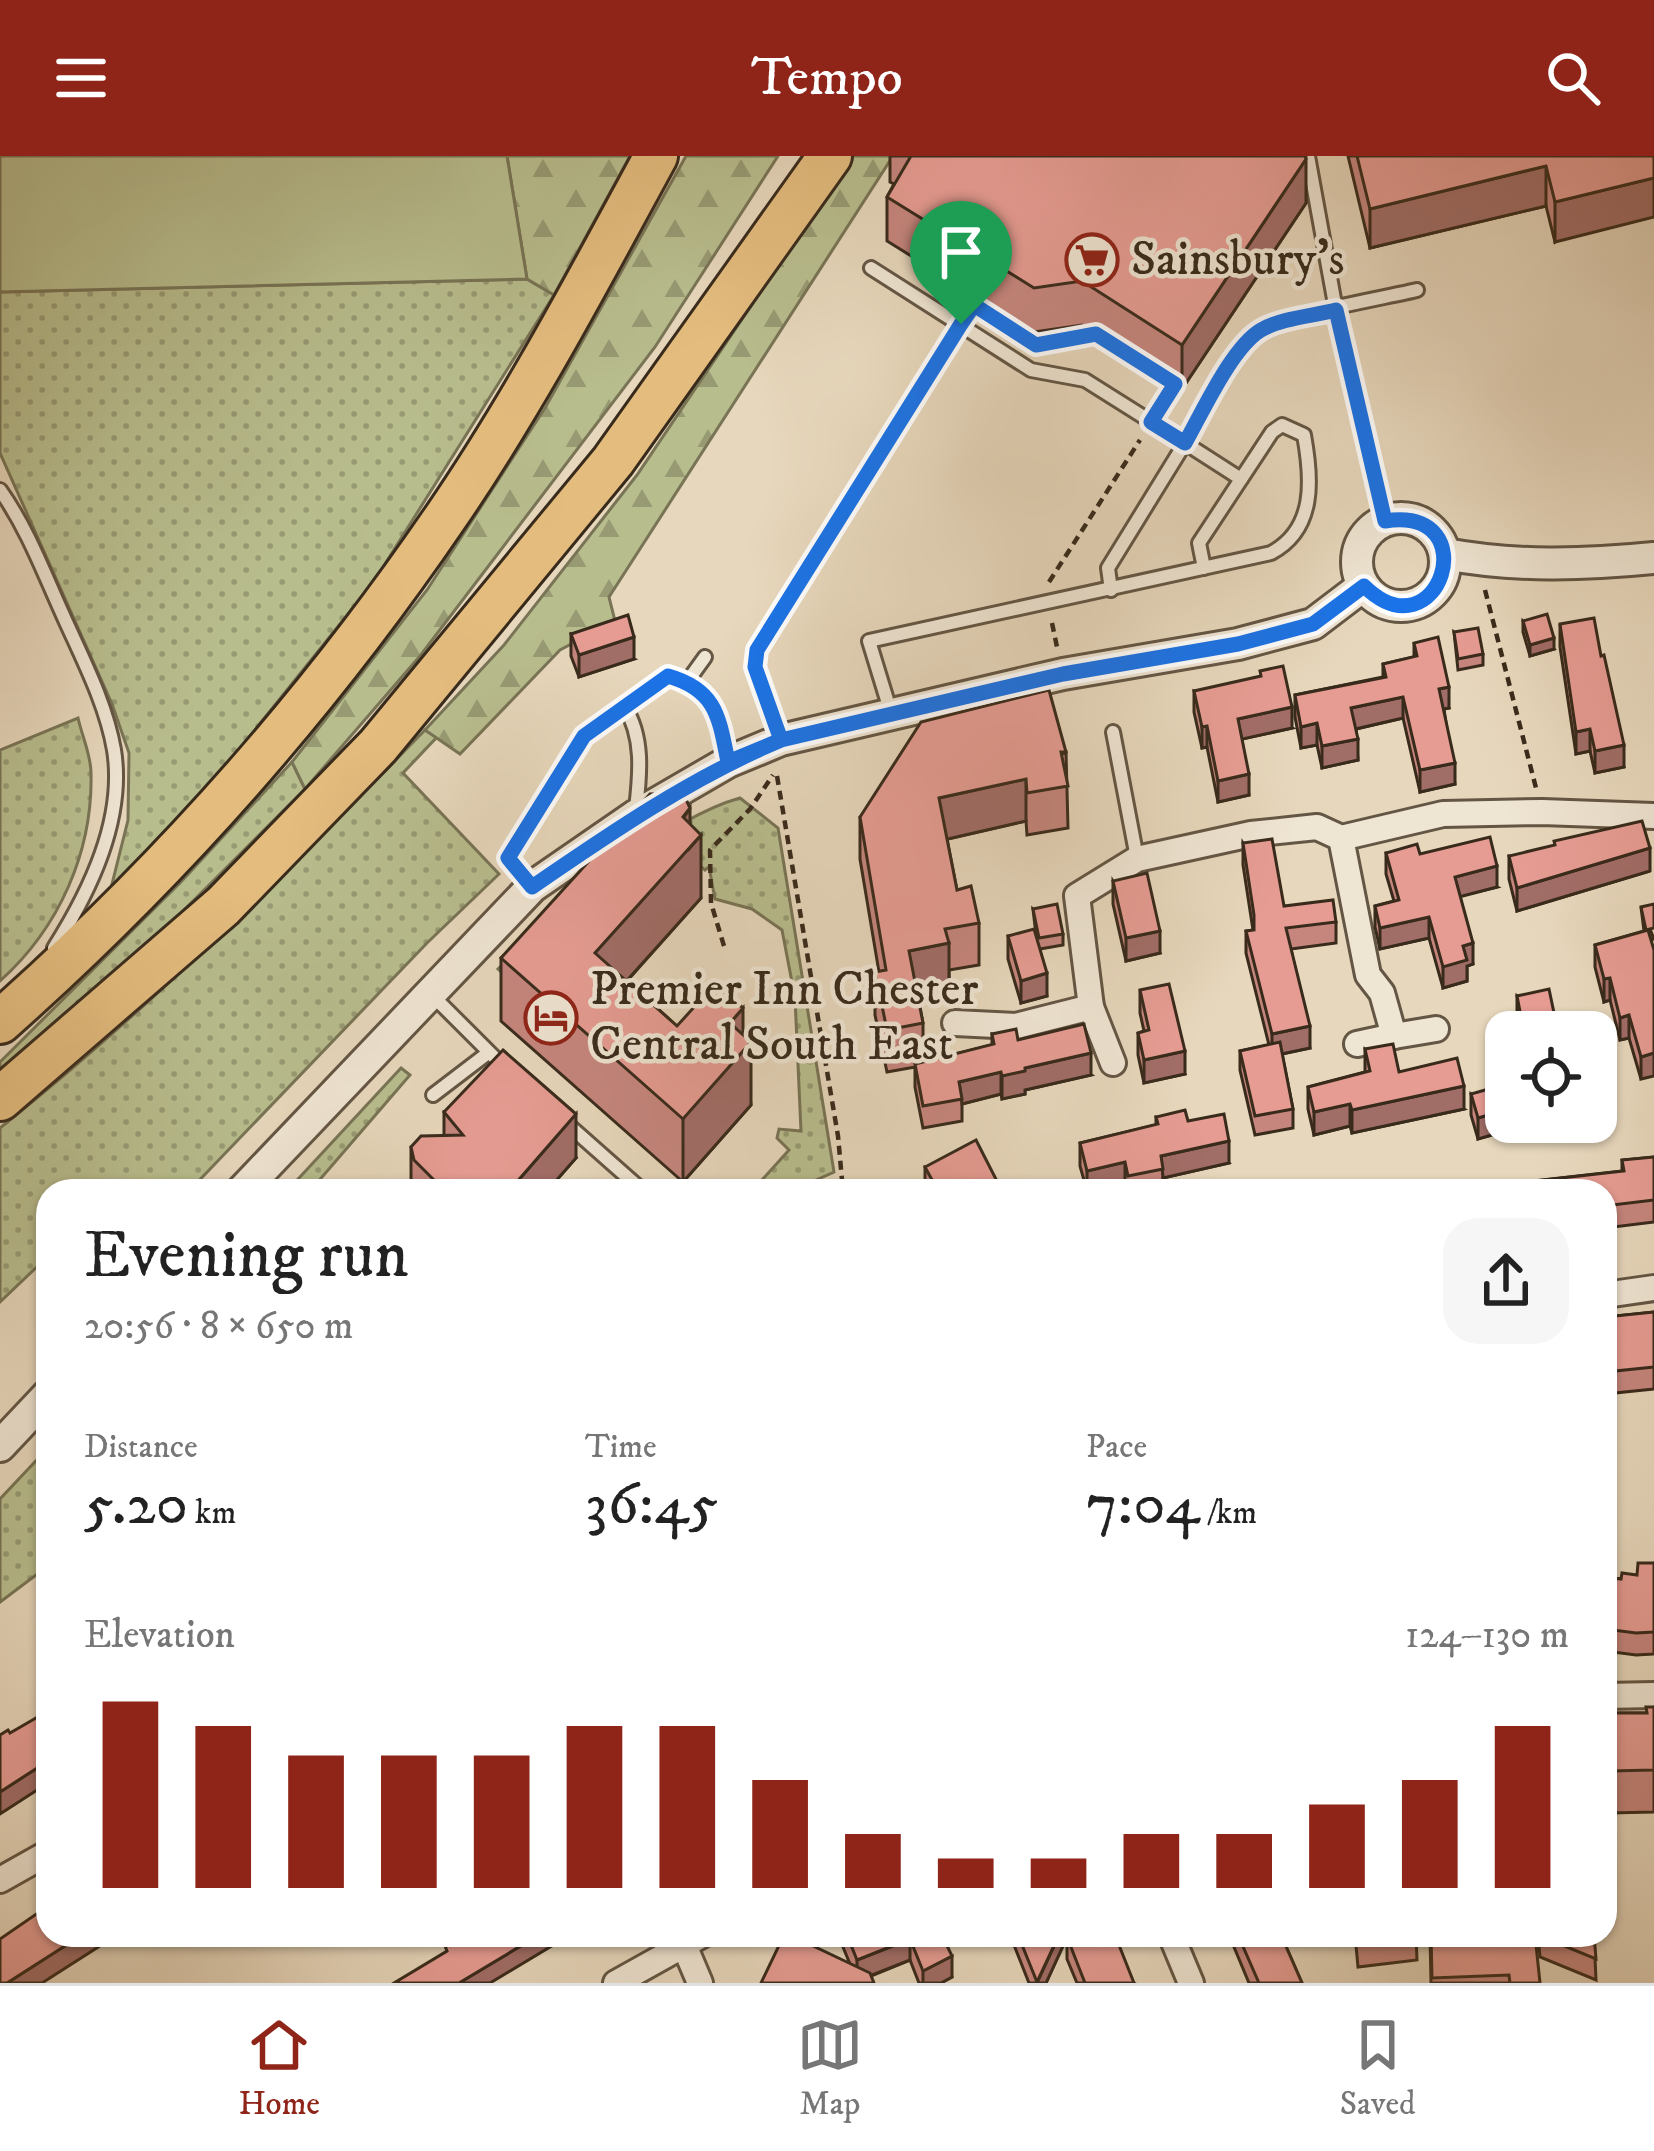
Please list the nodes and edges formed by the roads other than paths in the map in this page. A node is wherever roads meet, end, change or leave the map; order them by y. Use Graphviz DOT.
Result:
graph roads {
  1 [pos="656,156"];
  2 [pos="830,156"];
  3 [pos="1308,156"];
  4 [pos="871,268"];
  5 [pos="1417,290"];
  6 [pos="1336,310"];
  7 [pos="1185,443"];
  8 [pos="1241,479"];
  9 [pos="0,490"];
  10 [pos="1385,521"];
  11 [pos="1445,554"];
  12 [pos="1654,558"];
  13 [pos="1204,568"];
  14 [pos="1364,586"];
  15 [pos="1111,590"];
  16 [pos="705,657"];
  17 [pos="687,682"];
  18 [pos="624,706"];
  19 [pos="891,714"];
  20 [pos="1113,733"];
  21 [pos="728,762"];
  22 [pos="635,816"];
  23 [pos="1654,816"];
  24 [pos="1341,838"];
  25 [pos="1137,860"];
  26 [pos="532,887"];
  27 [pos="430,993"];
  28 [pos="1091,1006"];
  29 [pos="7,1016"];
  30 [pos="956,1023"];
  31 [pos="1436,1029"];
  32 [pos="1394,1036"];
  33 [pos="1357,1044"];
  34 [pos="488,1053"];
  35 [pos="1113,1063"];
  36 [pos="523,1084"];
  37 [pos="433,1095"];
  38 [pos="0,1099"];
  39 [pos="557,1114"];
  40 [pos="253,1179"];
  41 [pos="630,1179"];
  42 [pos="1654,1288"];
  43 [pos="1617,1293"];
  44 [pos="36,1408"];
  45 [pos="0,1446"];
  46 [pos="1654,1695"];
  47 [pos="1617,1696"];
  48 [pos="36,1860"];
  49 [pos="0,1880"];
  50 [pos="680,1947"];
  51 [pos="694,1947"];
  52 [pos="1176,1947"];
  53 [pos="616,1983"];
  54 [pos="700,1983"];
  55 [pos="1190,1983"];
  1 -- 29 [label="highway"];
  2 -- 38 [label="highway"];
  3 -- 6 [label="lane"];
  4 -- 7 [label="lane"];
  5 -- 6 [label="lane"];
  6 -- 7 [label="lane"];
  6 -- 10 [label="lane"];
  7 -- 8 [label="lane"];
  7 -- 15 [label="lane"];
  8 -- 13 [label="lane"];
  8 -- 13 [label="lane"];
  9 -- 29 [label="lane"];
  10 -- 11 [label="street"];
  10 -- 14 [label="street"];
  11 -- 12 [label="street"];
  11 -- 14 [label="street"];
  13 -- 15 [label="lane"];
  14 -- 19 [label="street"];
  15 -- 19 [label="lane"];
  16 -- 17 [label="lane"];
  17 -- 18 [label="lane"];
  17 -- 21 [label="lane"];
  18 -- 22 [label="lane"];
  18 -- 26 [label="lane"];
  19 -- 21 [label="street"];
  20 -- 25 [label="lane"];
  21 -- 22 [label="street"];
  22 -- 26 [label="street"];
  23 -- 24 [label="street"];
  24 -- 25 [label="street"];
  24 -- 32 [label="street"];
  25 -- 28 [label="street"];
  26 -- 27 [label="street"];
  27 -- 34 [label="lane"];
  27 -- 40 [label="street"];
  28 -- 30 [label="street"];
  28 -- 35 [label="street"];
  31 -- 32 [label="street"];
  32 -- 33 [label="street"];
  34 -- 36 [label="lane"];
  34 -- 37 [label="lane"];
  39 -- 41 [label="lane"];
  42 -- 43 [label="street"];
  44 -- 45 [label="street"];
  46 -- 47 [label="street"];
  48 -- 49 [label="street"];
  50 -- 53 [label="street"];
  51 -- 54 [label="street"];
  52 -- 55 [label="street"];
}
